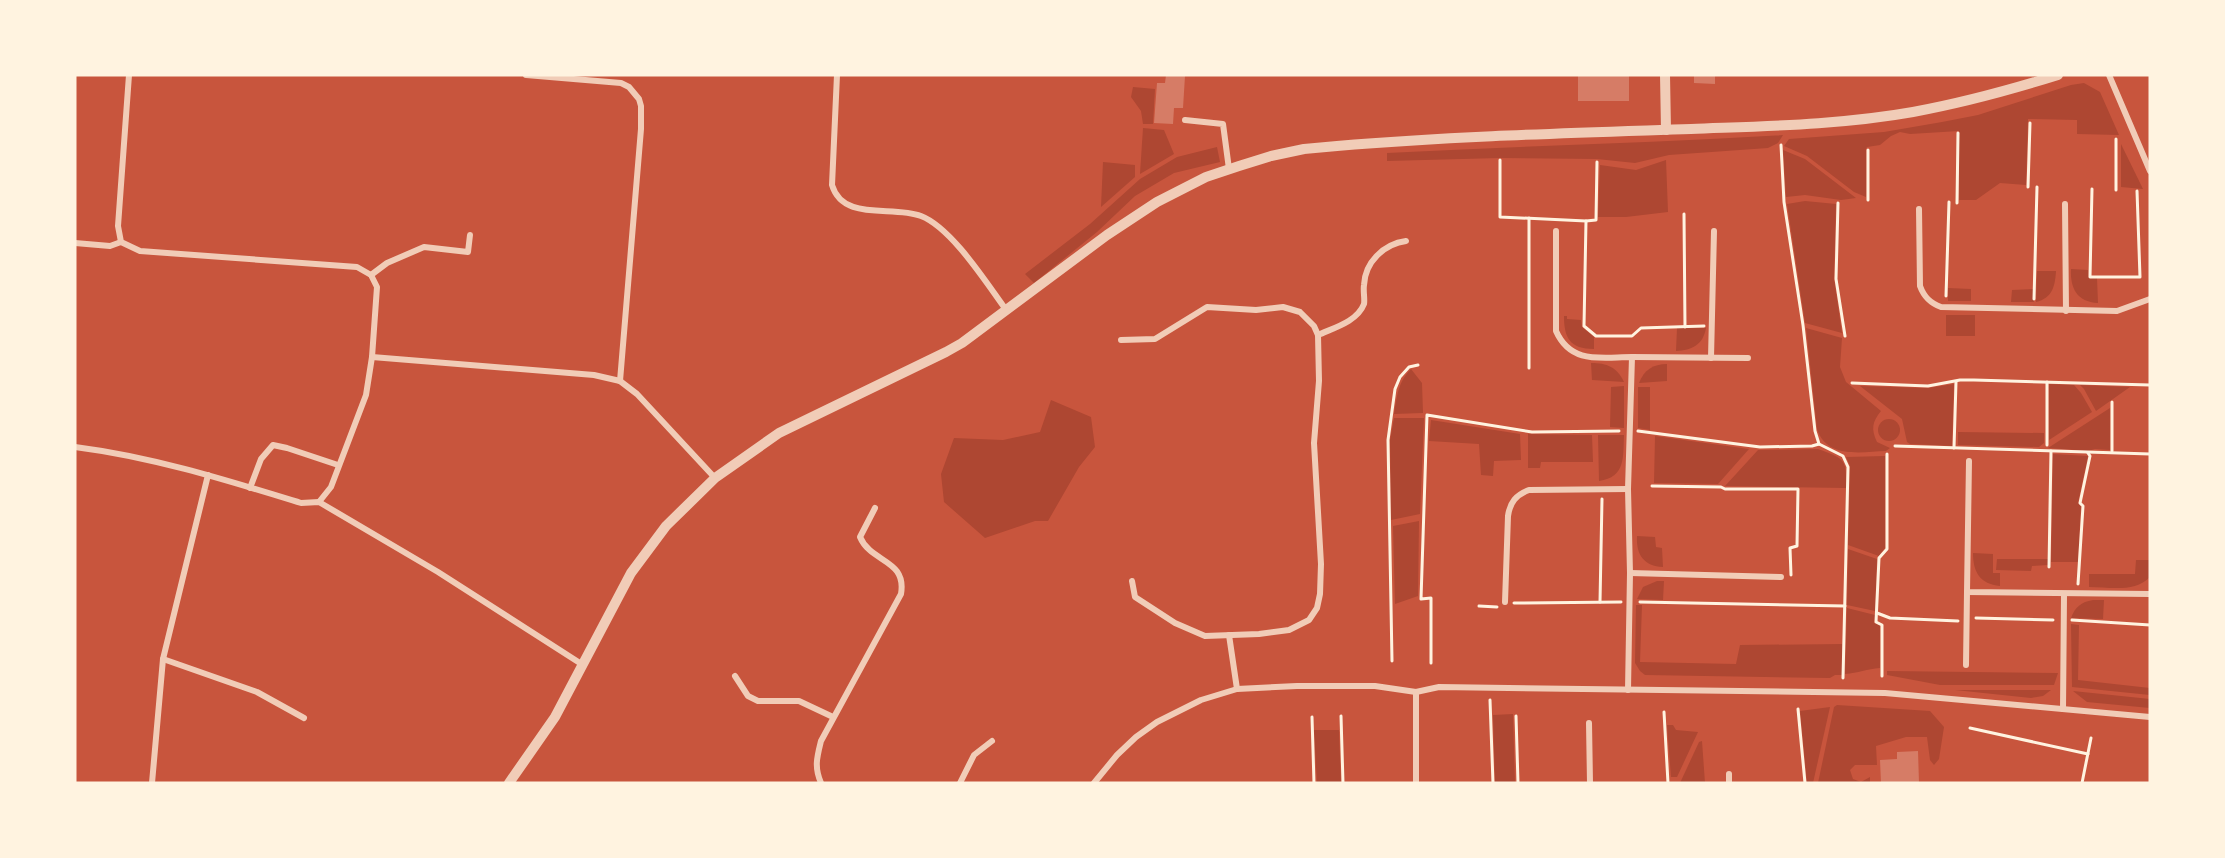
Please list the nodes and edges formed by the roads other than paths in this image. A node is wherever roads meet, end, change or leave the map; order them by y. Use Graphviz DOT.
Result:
graph roads {
  1 [pos="129,75"];
  2 [pos="526,75"];
  3 [pos="837,75"];
  4 [pos="1665,75"];
  5 [pos="2058,75"];
  6 [pos="2109,75"];
  7 [pos="1185,120"];
  8 [pos="1666,130"];
  9 [pos="1229,169"];
  10 [pos="2150,171"];
  11 [pos="2065,204"];
  12 [pos="1919,209"];
  13 [pos="1556,231"];
  14 [pos="1714,231"];
  15 [pos="470,235"];
  16 [pos="1406,241"];
  17 [pos="121,242"];
  18 [pos="75,243"];
  19 [pos="371,274"];
  20 [pos="2150,298"];
  21 [pos="1007,311"];
  22 [pos="2066,311"];
  23 [pos="1318,335"];
  24 [pos="1121,340"];
  25 [pos="372,357"];
  26 [pos="1632,357"];
  27 [pos="1711,358"];
  28 [pos="1748,358"];
  29 [pos="620,381"];
  30 [pos="75,447"];
  31 [pos="1969,461"];
  32 [pos="338,465"];
  33 [pos="208,475"];
  34 [pos="715,478"];
  35 [pos="250,488"];
  36 [pos="1628,489"];
  37 [pos="319,502"];
  38 [pos="875,508"];
  39 [pos="1630,573"];
  40 [pos="1781,577"];
  41 [pos="1132,581"];
  42 [pos="1967,592"];
  43 [pos="2064,594"];
  44 [pos="2150,594"];
  45 [pos="1505,602"];
  46 [pos="1229,634"];
  47 [pos="163,659"];
  48 [pos="583,665"];
  49 [pos="1966,665"];
  50 [pos="735,676"];
  51 [pos="1237,689"];
  52 [pos="1628,690"];
  53 [pos="1416,692"];
  54 [pos="2063,710"];
  55 [pos="833,717"];
  56 [pos="2150,717"];
  57 [pos="304,718"];
  58 [pos="1588,723"];
  59 [pos="992,741"];
  60 [pos="1729,774"];
  61 [pos="152,783"];
  62 [pos="509,783"];
  63 [pos="821,783"];
  64 [pos="960,783"];
  65 [pos="1094,783"];
  66 [pos="1416,783"];
  67 [pos="1590,783"];
  68 [pos="1729,783"];
  1 -- 17 [label="street"];
  2 -- 29 [label="street"];
  3 -- 21 [label="street"];
  4 -- 8 [label="street"];
  5 -- 8 [label="street"];
  6 -- 10 [label="street"];
  7 -- 9 [label="street"];
  8 -- 9 [label="street"];
  9 -- 21 [label="street"];
  11 -- 22 [label="street"];
  12 -- 22 [label="street"];
  13 -- 26 [label="street"];
  14 -- 27 [label="street"];
  15 -- 19 [label="street"];
  16 -- 23 [label="street"];
  17 -- 18 [label="street"];
  17 -- 19 [label="street"];
  19 -- 25 [label="street"];
  20 -- 22 [label="street"];
  21 -- 34 [label="street"];
  23 -- 24 [label="street"];
  23 -- 46 [label="street"];
  25 -- 29 [label="street"];
  25 -- 32 [label="street"];
  26 -- 27 [label="street"];
  26 -- 36 [label="street"];
  27 -- 28 [label="street"];
  29 -- 34 [label="street"];
  30 -- 33 [label="street"];
  31 -- 42 [label="street"];
  32 -- 35 [label="street"];
  32 -- 37 [label="street"];
  33 -- 35 [label="street"];
  33 -- 47 [label="street"];
  34 -- 48 [label="street"];
  35 -- 37 [label="street"];
  36 -- 39 [label="street"];
  36 -- 45 [label="street"];
  37 -- 48 [label="street"];
  38 -- 55 [label="street"];
  39 -- 40 [label="street"];
  39 -- 52 [label="street"];
  41 -- 46 [label="street"];
  42 -- 43 [label="street"];
  42 -- 49 [label="street"];
  43 -- 44 [label="street"];
  43 -- 54 [label="street"];
  46 -- 51 [label="street"];
  47 -- 57 [label="street"];
  47 -- 61 [label="street"];
  48 -- 62 [label="street"];
  50 -- 55 [label="street"];
  51 -- 53 [label="street"];
  51 -- 65 [label="street"];
  52 -- 53 [label="street"];
  52 -- 54 [label="street"];
  53 -- 66 [label="street"];
  54 -- 56 [label="street"];
  55 -- 63 [label="street"];
  58 -- 67 [label="street"];
  59 -- 64 [label="street"];
  60 -- 68 [label="street"];
}
